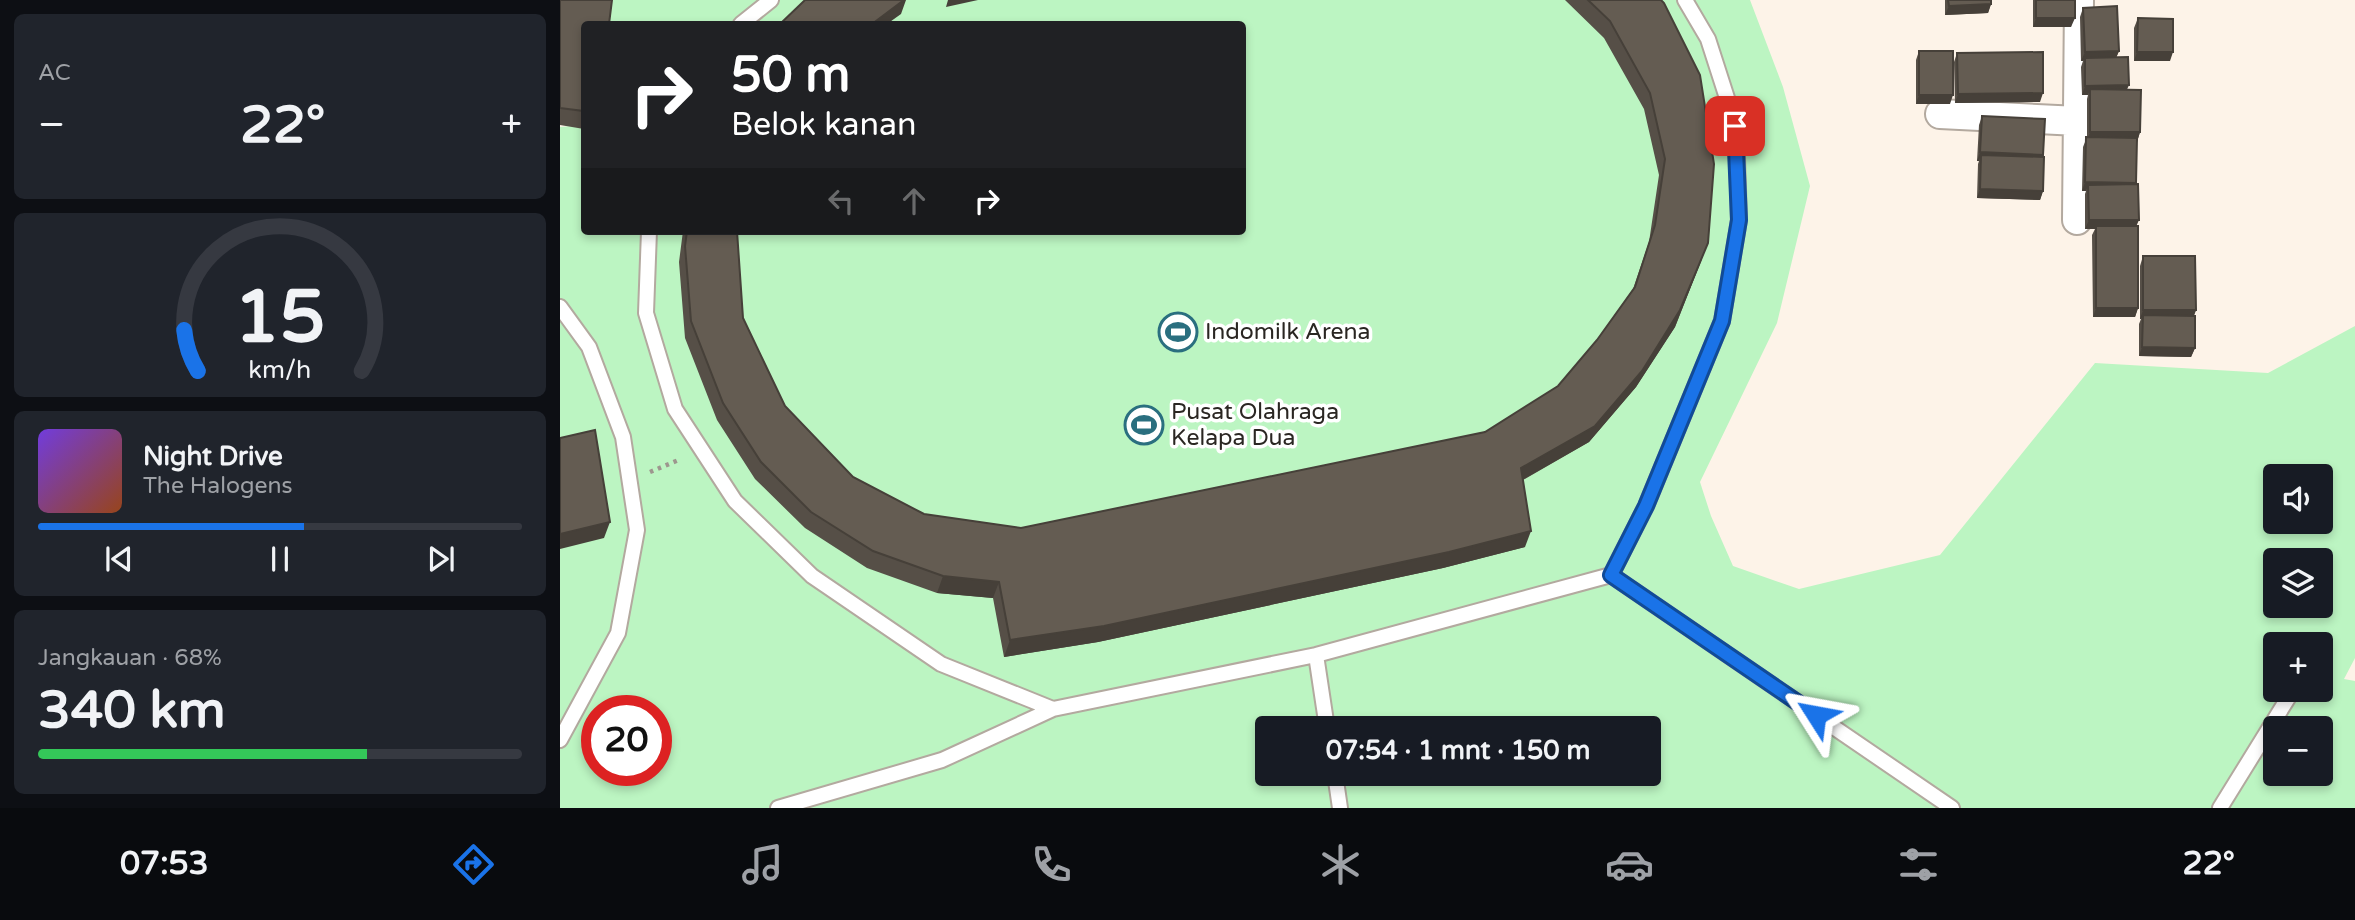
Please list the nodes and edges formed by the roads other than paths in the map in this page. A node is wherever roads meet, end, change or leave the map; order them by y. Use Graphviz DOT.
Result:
graph roads {
  1 [pos="771,0"];
  2 [pos="1685,0"];
  3 [pos="2079,0"];
  4 [pos="745,21"];
  5 [pos="1940,114"];
  6 [pos="2078,121"];
  7 [pos="2077,220"];
  8 [pos="649,235"];
  9 [pos="560,307"];
  10 [pos="1611,575"];
  11 [pos="1316,655"];
  12 [pos="2286,702"];
  13 [pos="1053,709"];
  14 [pos="1325,716"];
  15 [pos="560,740"];
  16 [pos="1337,786"];
  17 [pos="778,808"];
  18 [pos="1340,808"];
  19 [pos="1952,808"];
  20 [pos="2220,808"];
  1 -- 4 [label="lane"];
  2 -- 10 [label="lane"];
  3 -- 6 [label="street"];
  5 -- 6 [label="street"];
  6 -- 7 [label="street"];
  8 -- 13 [label="lane"];
  9 -- 15 [label="lane"];
  10 -- 11 [label="lane"];
  10 -- 19 [label="lane"];
  11 -- 13 [label="lane"];
  11 -- 14 [label="lane"];
  12 -- 20 [label="lane"];
  13 -- 17 [label="lane"];
  16 -- 18 [label="lane"];
}
